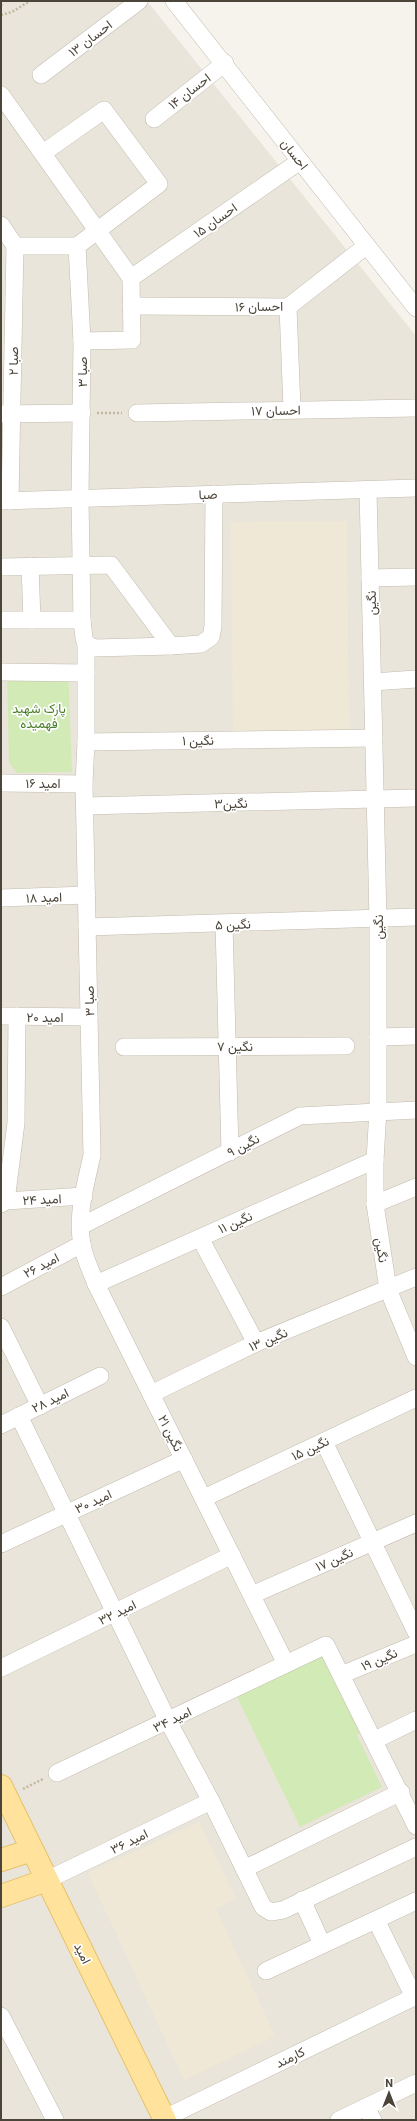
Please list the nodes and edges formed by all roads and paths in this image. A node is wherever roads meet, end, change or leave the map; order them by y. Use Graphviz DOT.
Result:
graph roads {
  1 [pos="2,1"];
  2 [pos="30,1"];
  3 [pos="139,1"];
  4 [pos="174,1"];
  5 [pos="1,6"];
  6 [pos="1,15"];
  7 [pos="225,63"];
  8 [pos="41,75"];
  9 [pos="1,95"];
  10 [pos="154,119"];
  11 [pos="43,153"];
  12 [pos="300,161"];
  13 [pos="1,225"];
  14 [pos="96,231"];
  15 [pos="15,246"];
  16 [pos="77,246"];
  17 [pos="366,246"];
  18 [pos="131,278"];
  19 [pos="132,306"];
  20 [pos="288,307"];
  21 [pos="7,308"];
  22 [pos="416,308"];
  23 [pos="82,341"];
  24 [pos="416,408"];
  25 [pos="292,409"];
  26 [pos="82,413"];
  27 [pos="136,413"];
  28 [pos="6,414"];
  29 [pos="416,488"];
  30 [pos="368,490"];
  31 [pos="214,494"];
  32 [pos="80,498"];
  33 [pos="6,501"];
  34 [pos="81,565"];
  35 [pos="30,566"];
  36 [pos="1,567"];
  37 [pos="416,577"];
  38 [pos="370,578"];
  39 [pos="1,620"];
  40 [pos="32,620"];
  41 [pos="82,620"];
  42 [pos="86,644"];
  43 [pos="171,646"];
  44 [pos="1,672"];
  45 [pos="86,673"];
  46 [pos="416,679"];
  47 [pos="373,682"];
  48 [pos="374,738"];
  49 [pos="86,742"];
  50 [pos="1,783"];
  51 [pos="84,784"];
  52 [pos="416,798"];
  53 [pos="376,800"];
  54 [pos="85,806"];
  55 [pos="87,896"];
  56 [pos="1,898"];
  57 [pos="416,917"];
  58 [pos="378,919"];
  59 [pos="224,924"];
  60 [pos="87,928"];
  61 [pos="9,1016"];
  62 [pos="89,1017"];
  63 [pos="416,1036"];
  64 [pos="378,1037"];
  65 [pos="124,1046"];
  66 [pos="227,1046"];
  67 [pos="346,1046"];
  68 [pos="378,1110"];
  69 [pos="416,1110"];
  70 [pos="9,1123"];
  71 [pos="230,1152"];
  72 [pos="375,1160"];
  73 [pos="416,1187"];
  74 [pos="84,1196"];
  75 [pos="4,1202"];
  76 [pos="375,1204"];
  77 [pos="81,1226"];
  78 [pos="200,1238"];
  79 [pos="82,1244"];
  80 [pos="416,1277"];
  81 [pos="96,1284"];
  82 [pos="1,1287"];
  83 [pos="388,1289"];
  84 [pos="1,1327"];
  85 [pos="256,1343"];
  86 [pos="416,1357"];
  87 [pos="100,1376"];
  88 [pos="151,1394"];
  89 [pos="416,1398"];
  90 [pos="40,1406"];
  91 [pos="19,1416"];
  92 [pos="1,1425"];
  93 [pos="324,1442"];
  94 [pos="184,1459"];
  95 [pos="204,1498"];
  96 [pos="67,1513"];
  97 [pos="416,1523"];
  98 [pos="373,1542"];
  99 [pos="1,1544"];
  100 [pos="232,1554"];
  101 [pos="252,1595"];
  102 [pos="115,1613"];
  103 [pos="416,1632"];
  104 [pos="416,1644"];
  105 [pos="286,1664"];
  106 [pos="1,1668"];
  107 [pos="341,1675"];
  108 [pos="416,1720"];
  109 [pos="168,1721"];
  110 [pos="374,1740"];
  111 [pos="56,1773"];
  112 [pos="4,1792"];
  113 [pos="401,1792"];
  114 [pos="211,1801"];
  115 [pos="416,1826"];
  116 [pos="416,1847"];
  117 [pos="32,1850"];
  118 [pos="1,1860"];
  119 [pos="244,1869"];
  120 [pos="47,1880"];
  121 [pos="1,1896"];
  122 [pos="302,1900"];
  123 [pos="416,1901"];
  124 [pos="376,1920"];
  125 [pos="322,1944"];
  126 [pos="266,1970"];
  127 [pos="415,1997"];
  128 [pos="1,2016"];
  129 [pos="416,2083"];
  130 [pos="370,2113"];
  131 [pos="55,2120"];
  132 [pos="163,2120"];
  133 [pos="339,2120"];
  1 -- 5 [label="path"];
  2 -- 6 [label="path"];
  3 -- 8 [label="street, احسان ۱۳"];
  4 -- 7 [label="street, احسان"];
  7 -- 10 [label="street, احسان ۱۴"];
  7 -- 12 [label="street, احسان"];
  9 -- 11 [label="street"];
  11 -- 14 [label="street"];
  11 -- 14 [label="street"];
  12 -- 17 [label="street, احسان"];
  12 -- 18 [label="street, احسان ۱۵"];
  13 -- 15 [label="street"];
  14 -- 16 [label="street"];
  14 -- 18 [label="street"];
  15 -- 16 [label="street"];
  15 -- 21 [label="street, صبا ۲"];
  16 -- 23 [label="street, صبا ۳"];
  17 -- 20 [label="street, احسان ۱۶"];
  17 -- 22 [label="street, احسان"];
  18 -- 19 [label="street"];
  19 -- 20 [label="street, احسان ۱۶"];
  19 -- 23 [label="street"];
  20 -- 25 [label="street"];
  21 -- 28 [label="street, صبا ۲"];
  23 -- 26 [label="street, صبا ۳"];
  24 -- 25 [label="street, احسان ۱۷"];
  25 -- 27 [label="street, احسان ۱۷"];
  26 -- 27 [label="path"];
  26 -- 28 [label="street"];
  26 -- 32 [label="street, صبا ۳"];
  28 -- 33 [label="street, صبا ۲"];
  29 -- 30 [label="street, صبا"];
  30 -- 31 [label="street, صبا"];
  30 -- 38 [label="street, نگین"];
  31 -- 32 [label="street, صبا"];
  31 -- 43 [label="street"];
  32 -- 33 [label="street, صبا"];
  32 -- 34 [label="street, صبا ۳"];
  34 -- 35 [label="street"];
  34 -- 41 [label="street, صبا ۳"];
  34 -- 43 [label="street"];
  35 -- 36 [label="street"];
  35 -- 40 [label="street"];
  37 -- 38 [label="street"];
  38 -- 47 [label="street, نگین"];
  39 -- 40 [label="street"];
  40 -- 41 [label="street"];
  41 -- 42 [label="street, صبا ۳"];
  42 -- 43 [label="street"];
  42 -- 45 [label="street, صبا ۳"];
  44 -- 45 [label="street"];
  45 -- 49 [label="street, صبا ۳"];
  46 -- 47 [label="street"];
  47 -- 48 [label="street, نگین"];
  48 -- 49 [label="street, نگین ۱"];
  48 -- 53 [label="street, نگین"];
  49 -- 51 [label="street"];
  50 -- 51 [label="street, امید ۱۶"];
  51 -- 54 [label="street"];
  52 -- 53 [label="street, نگین۳"];
  53 -- 54 [label="street, نگین۳"];
  53 -- 58 [label="street, نگین"];
  54 -- 55 [label="street, صبا ۳"];
  55 -- 56 [label="street, امید ۱۸"];
  55 -- 60 [label="street, صبا ۳"];
  57 -- 58 [label="street, نگین ۵"];
  58 -- 59 [label="street, نگین ۵"];
  58 -- 64 [label="street, نگین"];
  59 -- 60 [label="street, نگین ۵"];
  59 -- 66 [label="street"];
  60 -- 62 [label="street, صبا ۳"];
  61 -- 62 [label="street, امید ۲۰"];
  61 -- 70 [label="street"];
  62 -- 74 [label="street, صبا ۳"];
  63 -- 64 [label="street"];
  64 -- 68 [label="street, نگین"];
  65 -- 66 [label="street, نگین ۷"];
  66 -- 67 [label="street, نگین ۷"];
  66 -- 71 [label="street"];
  68 -- 69 [label="street, نگین ۹"];
  68 -- 71 [label="street, نگین ۹"];
  68 -- 72 [label="street, نگین"];
  70 -- 75 [label="street"];
  71 -- 77 [label="street, نگین ۹"];
  72 -- 76 [label="street, نگین"];
  72 -- 78 [label="street, نگین ۱۱"];
  73 -- 76 [label="street"];
  74 -- 75 [label="street, امید ۲۴"];
  74 -- 77 [label="street, نگین ۲۱"];
  76 -- 83 [label="street, نگین"];
  77 -- 79 [label="street, نگین ۲۱"];
  78 -- 81 [label="street, نگین ۱۱"];
  78 -- 85 [label="street"];
  79 -- 81 [label="street, نگین ۲۱"];
  79 -- 82 [label="street, امید ۲۶"];
  80 -- 83 [label="street, نگین ۱۳"];
  81 -- 88 [label="street, نگین ۲۱"];
  83 -- 85 [label="street, نگین ۱۳"];
  83 -- 86 [label="street, نگین"];
  84 -- 90 [label="street"];
  85 -- 88 [label="street, نگین ۱۳"];
  87 -- 90 [label="street, امید ۲۸"];
  88 -- 94 [label="street, نگین ۲۱"];
  89 -- 93 [label="street, نگین ۱۵"];
  90 -- 91 [label="street, امید ۲۸"];
  91 -- 92 [label="street, امید ۲۸"];
  91 -- 96 [label="street"];
  93 -- 95 [label="street, نگین ۱۵"];
  93 -- 98 [label="street"];
  94 -- 95 [label="street, نگین ۲۱"];
  94 -- 96 [label="street, امید ۳۰"];
  95 -- 100 [label="street, نگین ۲۱"];
  96 -- 99 [label="street, امید ۳۰"];
  96 -- 102 [label="street"];
  97 -- 98 [label="street, نگین ۱۷"];
  98 -- 101 [label="street, نگین ۱۷"];
  98 -- 103 [label="street"];
  100 -- 101 [label="street, نگین ۲۱"];
  100 -- 102 [label="street, امید ۳۲"];
  101 -- 105 [label="street, نگین ۲۱"];
  102 -- 106 [label="street, امید ۳۲"];
  102 -- 109 [label="street"];
  104 -- 107 [label="street, نگین ۱۹"];
  105 -- 107 [label="street, امید ۳۴"];
  105 -- 109 [label="street, امید ۳۴"];
  107 -- 110 [label="street"];
  108 -- 110 [label="street"];
  109 -- 111 [label="street, امید ۳۴"];
  109 -- 114 [label="street"];
  110 -- 113 [label="street"];
  111 -- 112 [label="path"];
  112 -- 117 [label="main road, امید"];
  113 -- 115 [label="street"];
  113 -- 119 [label="street"];
  114 -- 119 [label="street"];
  114 -- 120 [label="street, امید ۳۶"];
  116 -- 122 [label="street"];
  117 -- 118 [label="main road"];
  117 -- 120 [label="main road, امید"];
  119 -- 122 [label="street"];
  120 -- 121 [label="main road"];
  120 -- 132 [label="main road, امید"];
  122 -- 125 [label="street"];
  123 -- 124 [label="street"];
  124 -- 125 [label="street"];
  124 -- 127 [label="street"];
  125 -- 126 [label="street"];
  127 -- 132 [label="street, کارمند"];
  128 -- 131 [label="street"];
  129 -- 130 [label="street"];
  130 -- 133 [label="street"];
}
